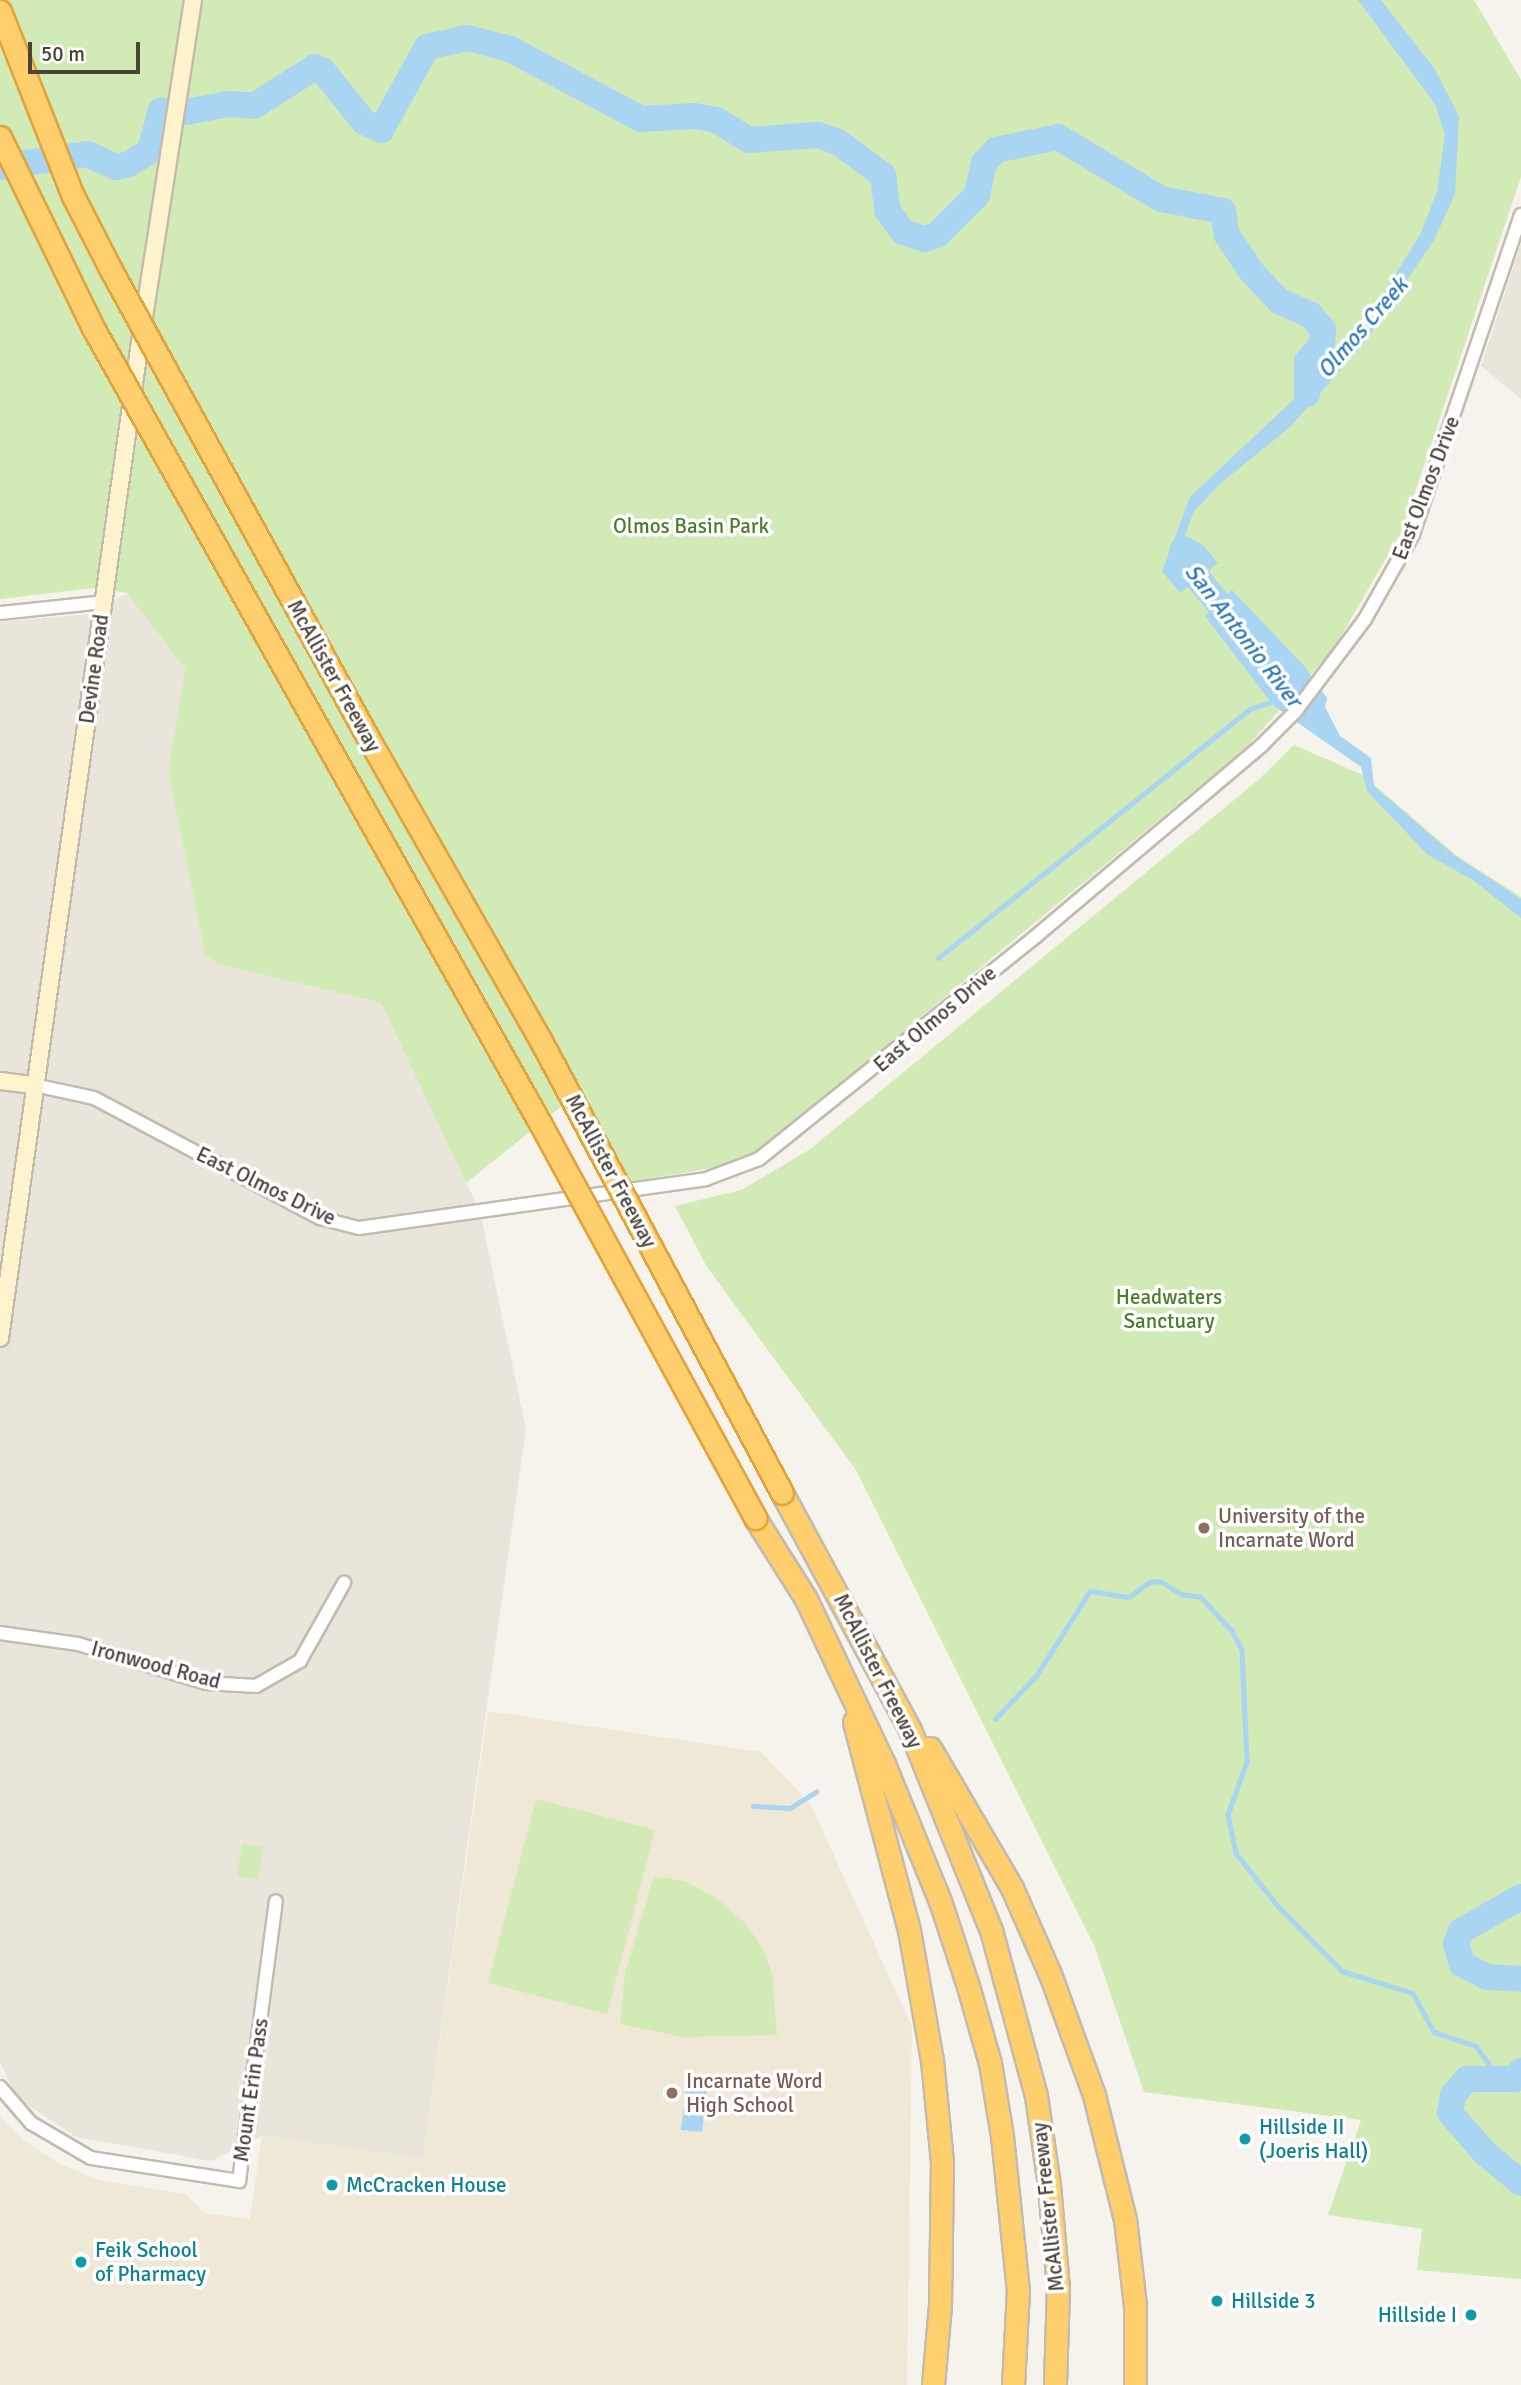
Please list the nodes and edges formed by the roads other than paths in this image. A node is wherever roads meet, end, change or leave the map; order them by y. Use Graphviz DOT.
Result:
graph roads {
  1 [pos="193,0"];
  2 [pos="0,11"];
  3 [pos="0,137"];
  4 [pos="1521,215"];
  5 [pos="104,602"];
  6 [pos="0,613"];
  7 [pos="0,1080"];
  8 [pos="34,1085"];
  9 [pos="0,1338"];
  10 [pos="344,1583"];
  11 [pos="847,1607"];
  12 [pos="0,1633"];
  13 [pos="835,1656"];
  14 [pos="276,1900"];
  15 [pos="0,2087"];
  16 [pos="933,2385"];
  17 [pos="1013,2385"];
  18 [pos="1055,2385"];
  19 [pos="1135,2385"];
  1 -- 5 [label="street, Devine Road"];
  2 -- 11 [label="highway, McAllister Freeway, bridge"];
  3 -- 13 [label="highway, McAllister Freeway, bridge"];
  4 -- 8 [label="street, East Olmos Drive"];
  5 -- 6 [label="street"];
  5 -- 8 [label="street, Devine Road"];
  7 -- 8 [label="street, East Olmos Drive"];
  8 -- 9 [label="street, Devine Road"];
  10 -- 12 [label="street, Ironwood Road"];
  11 -- 18 [label="highway, McAllister Freeway"];
  11 -- 19 [label="highway"];
  13 -- 16 [label="highway"];
  13 -- 17 [label="highway, McAllister Freeway"];
  14 -- 15 [label="street, Mount Erin Pass"];
}
